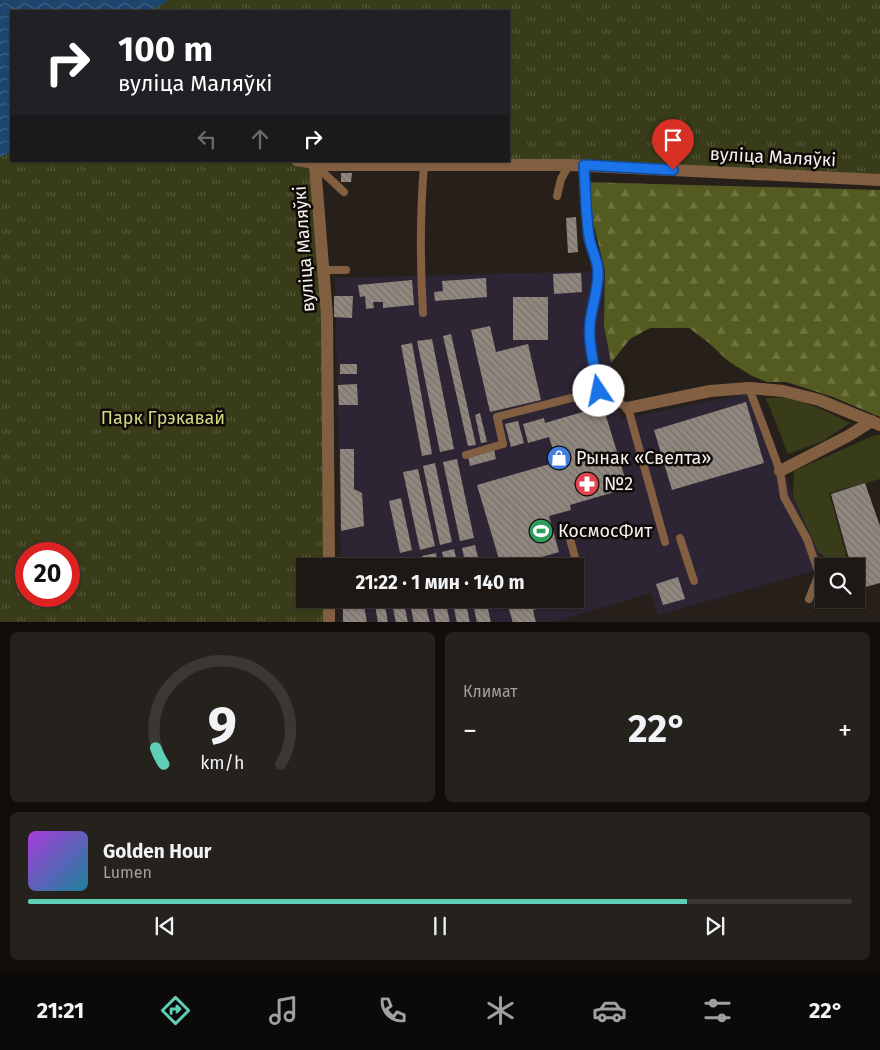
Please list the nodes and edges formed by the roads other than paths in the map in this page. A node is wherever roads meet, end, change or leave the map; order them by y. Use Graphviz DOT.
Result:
graph roads {
  1 [pos="296,162"];
  2 [pos="316,165"];
  3 [pos="424,165"];
  4 [pos="569,165"];
  5 [pos="584,165"];
  6 [pos="880,180"];
  7 [pos="344,192"];
  8 [pos="557,196"];
  9 [pos="324,270"];
  10 [pos="346,270"];
  11 [pos="423,313"];
  12 [pos="749,388"];
  13 [pos="599,391"];
  14 [pos="628,408"];
  15 [pos="876,423"];
  16 [pos="466,455"];
  17 [pos="780,472"];
  18 [pos="567,528"];
  19 [pos="680,538"];
  20 [pos="665,542"];
  21 [pos="329,558"];
  22 [pos="575,558"];
  23 [pos="694,581"];
  24 [pos="809,599"];
  25 [pos="329,608"];
  26 [pos="329,622"];
  1 -- 2 [label="lane"];
  2 -- 3 [label="street, вуліца Маляўкі"];
  2 -- 7 [label="lane"];
  2 -- 9 [label="street, вуліца Маляўкі"];
  3 -- 4 [label="street, вуліца Маляўкі"];
  3 -- 11 [label="lane"];
  4 -- 5 [label="street, вуліца Маляўкі"];
  4 -- 8 [label="lane"];
  5 -- 6 [label="street, вуліца Маляўкі"];
  5 -- 13 [label="lane"];
  9 -- 10 [label="lane"];
  9 -- 21 [label="street, вуліца Маляўкі"];
  12 -- 14 [label="street"];
  12 -- 15 [label="street"];
  12 -- 17 [label="lane"];
  13 -- 14 [label="lane"];
  13 -- 16 [label="lane"];
  14 -- 20 [label="lane"];
  15 -- 17 [label="street"];
  17 -- 24 [label="lane"];
  18 -- 22 [label="lane"];
  19 -- 23 [label="lane"];
  25 -- 26 [label="street"];
}
